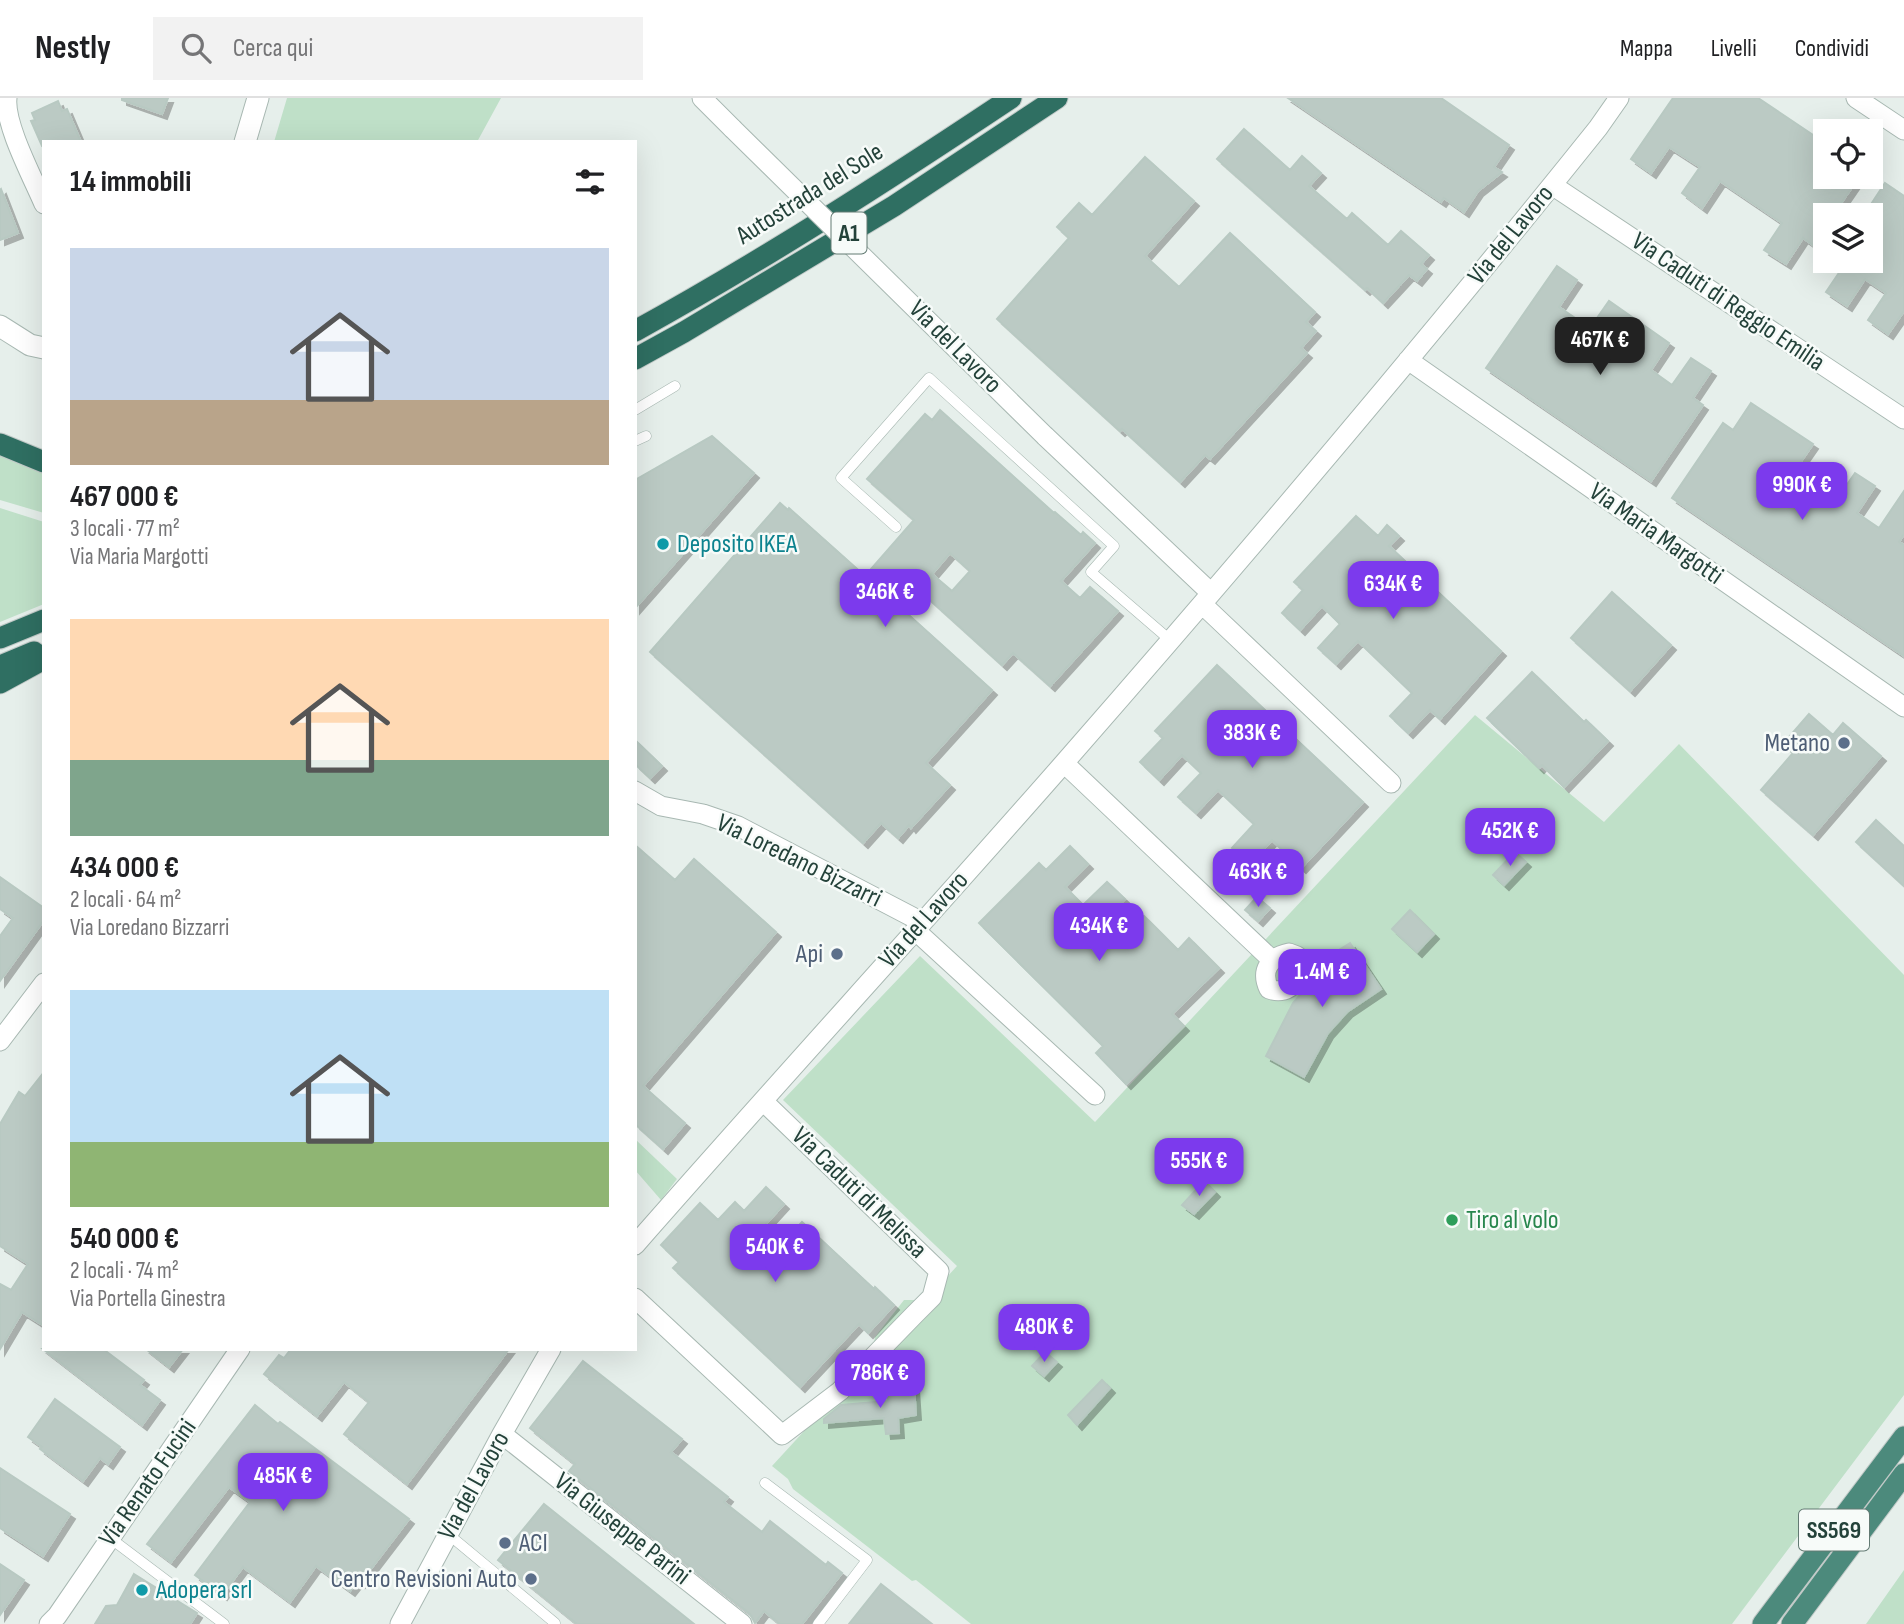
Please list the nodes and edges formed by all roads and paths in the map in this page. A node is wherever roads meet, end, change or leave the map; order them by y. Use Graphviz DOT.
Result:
graph roads {
  1 [pos="7,98"];
  2 [pos="258,98"];
  3 [pos="702,98"];
  4 [pos="1011,98"];
  5 [pos="1057,98"];
  6 [pos="1619,98"];
  7 [pos="1856,98"];
  8 [pos="1904,130"];
  9 [pos="246,140"];
  10 [pos="8,144"];
  11 [pos="1552,184"];
  12 [pos="42,202"];
  13 [pos="0,326"];
  14 [pos="637,330"];
  15 [pos="42,348"];
  16 [pos="637,358"];
  17 [pos="1408,360"];
  18 [pos="675,386"];
  19 [pos="637,409"];
  20 [pos="1904,419"];
  21 [pos="646,436"];
  22 [pos="637,440"];
  23 [pos="0,444"];
  24 [pos="42,461"];
  25 [pos="896,527"];
  26 [pos="1207,598"];
  27 [pos="42,621"];
  28 [pos="0,638"];
  29 [pos="1170,640"];
  30 [pos="42,649"];
  31 [pos="42,660"];
  32 [pos="0,666"];
  33 [pos="0,683"];
  34 [pos="1904,707"];
  35 [pos="1064,763"];
  36 [pos="1391,783"];
  37 [pos="637,792"];
  38 [pos="919,927"];
  39 [pos="1272,960"];
  40 [pos="42,986"];
  41 [pos="0,1041"];
  42 [pos="1095,1095"];
  43 [pos="764,1101"];
  44 [pos="637,1243"];
  45 [pos="637,1300"];
  46 [pos="239,1351"];
  47 [pos="550,1351"];
  48 [pos="502,1434"];
  49 [pos="1904,1437"];
  50 [pos="1904,1474"];
  51 [pos="765,1483"];
  52 [pos="448,1534"];
  53 [pos="110,1538"];
  54 [pos="54,1621"];
  55 [pos="555,1623"];
  56 [pos="224,1624"];
  57 [pos="400,1624"];
  58 [pos="742,1624"];
  59 [pos="818,1624"];
  60 [pos="1763,1624"];
  61 [pos="1792,1624"];
  1 -- 10 [label="street"];
  2 -- 9 [label="street"];
  3 -- 26 [label="street, Via del Lavoro, bridge"];
  4 -- 14 [label="highway, Autostrada del Sole / A1"];
  5 -- 16 [label="highway, Autostrada del Sole / A1"];
  6 -- 11 [label="street, Via del Lavoro"];
  7 -- 8 [label="street"];
  10 -- 12 [label="street"];
  11 -- 17 [label="street, Via del Lavoro"];
  11 -- 20 [label="street, Via Caduti di Reggio Emilia"];
  13 -- 15 [label="street"];
  17 -- 26 [label="street, Via del Lavoro"];
  17 -- 34 [label="street, Via Maria Margotti"];
  18 -- 19 [label="lane"];
  21 -- 22 [label="lane"];
  23 -- 24 [label="highway"];
  25 -- 29 [label="lane"];
  26 -- 29 [label="street, Via del Lavoro"];
  26 -- 36 [label="street"];
  27 -- 28 [label="highway"];
  29 -- 35 [label="street, Via del Lavoro"];
  30 -- 32 [label="highway"];
  31 -- 33 [label="highway"];
  35 -- 38 [label="street, Via del Lavoro"];
  35 -- 39 [label="street"];
  37 -- 38 [label="street, Via Loredano Bizzarri"];
  38 -- 42 [label="street, Via Loredano Bizzarri"];
  38 -- 43 [label="street, Via del Lavoro"];
  40 -- 41 [label="street"];
  43 -- 44 [label="street, Via del Lavoro"];
  43 -- 45 [label="street, Via Caduti di Melissa"];
  46 -- 53 [label="street, Via Renato Fucini"];
  47 -- 48 [label="street, Via del Lavoro"];
  48 -- 52 [label="street, Via del Lavoro"];
  48 -- 58 [label="street, Via Giuseppe Parini"];
  49 -- 60 [label="highway, SS569"];
  50 -- 61 [label="highway, SS569"];
  51 -- 59 [label="lane"];
  52 -- 55 [label="lane"];
  52 -- 57 [label="street, Via del Lavoro"];
  53 -- 54 [label="street, Via Renato Fucini"];
  53 -- 56 [label="lane"];
}
